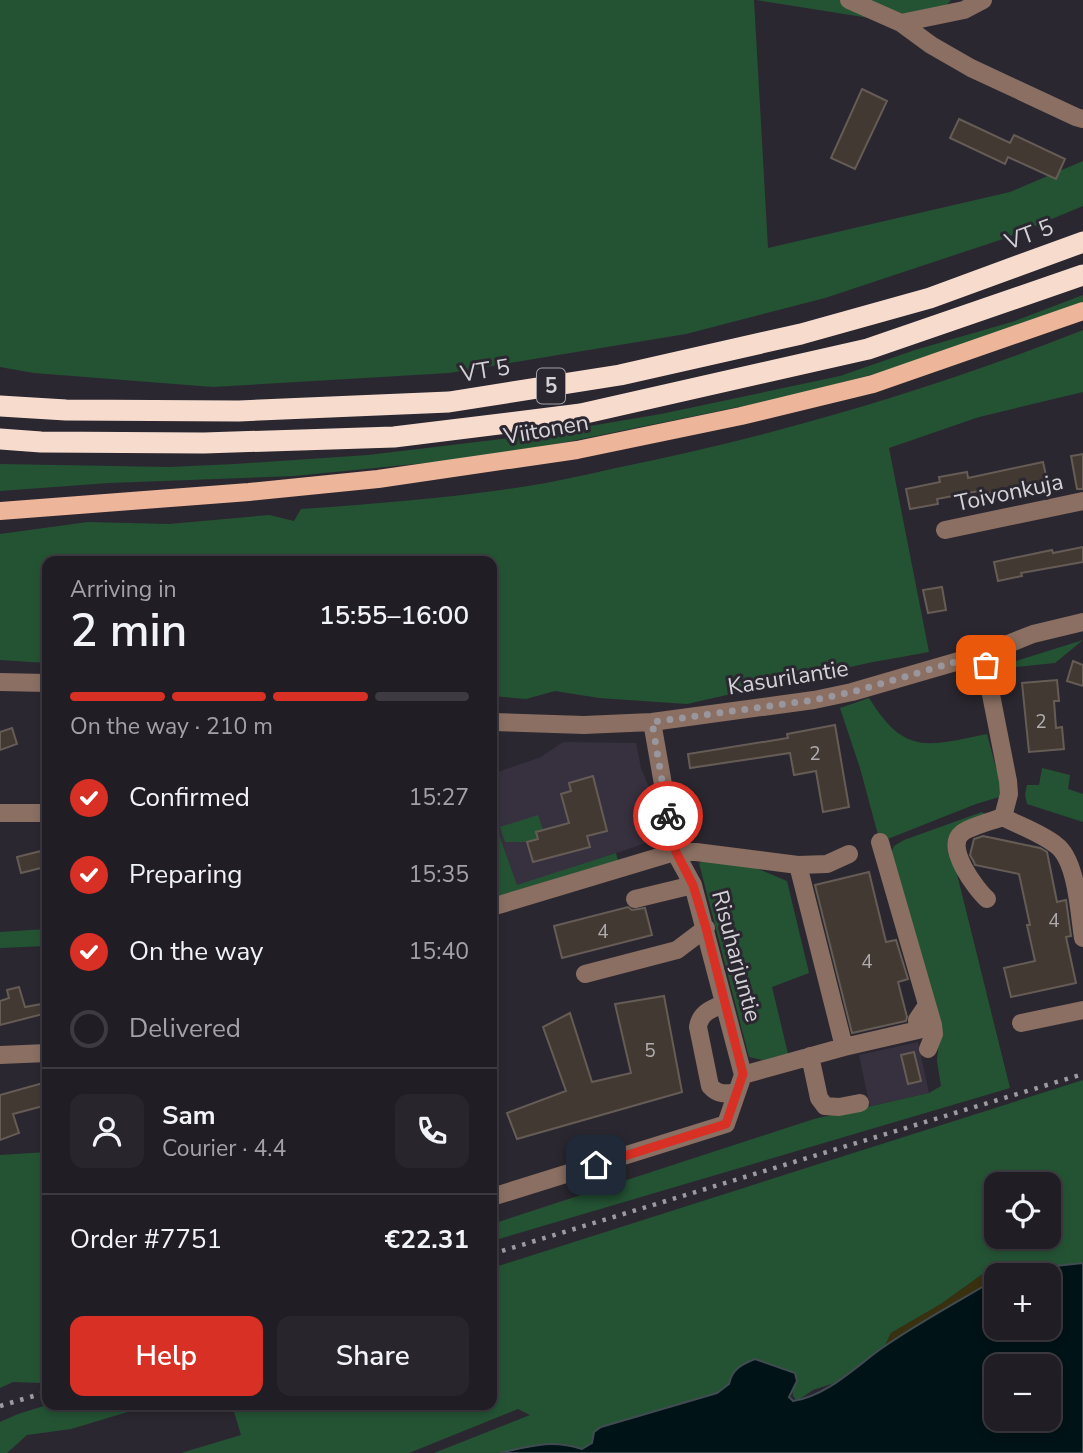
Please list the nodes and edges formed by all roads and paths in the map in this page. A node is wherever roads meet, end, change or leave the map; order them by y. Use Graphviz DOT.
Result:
graph roads {
  1 [pos="849,0"];
  2 [pos="983,0"];
  3 [pos="901,23"];
  4 [pos="1083,119"];
  5 [pos="1083,242"];
  6 [pos="1083,275"];
  7 [pos="1083,311"];
  8 [pos="0,397"];
  9 [pos="0,406"];
  10 [pos="66,410"];
  11 [pos="0,439"];
  12 [pos="1083,501"];
  13 [pos="0,511"];
  14 [pos="945,530"];
  15 [pos="1083,622"];
  16 [pos="983,654"];
  17 [pos="0,682"];
  18 [pos="42,683"];
  19 [pos="497,722"];
  20 [pos="652,722"];
  21 [pos="42,813"];
  22 [pos="0,814"];
  23 [pos="1003,817"];
  24 [pos="880,842"];
  25 [pos="676,852"];
  26 [pos="849,854"];
  27 [pos="798,865"];
  28 [pos="693,885"];
  29 [pos="635,899"];
  30 [pos="987,899"];
  31 [pos="497,905"];
  32 [pos="706,928"];
  33 [pos="1083,938"];
  34 [pos="585,974"];
  35 [pos="723,1004"];
  36 [pos="927,1005"];
  37 [pos="1083,1010"];
  38 [pos="1021,1023"];
  39 [pos="844,1048"];
  40 [pos="928,1049"];
  41 [pos="42,1053"];
  42 [pos="0,1055"];
  43 [pos="810,1056"];
  44 [pos="739,1083"];
  45 [pos="859,1103"];
  46 [pos="497,1195"];
  1 -- 3 [label="street"];
  2 -- 3 [label="street"];
  3 -- 4 [label="street"];
  5 -- 10 [label="highway, VT 5 / 5"];
  6 -- 11 [label="highway, 5"];
  7 -- 13 [label="main road, Viitonen"];
  8 -- 10 [label="highway"];
  9 -- 10 [label="highway, VT 5 / 5"];
  12 -- 14 [label="street, Toivonkuja"];
  15 -- 16 [label="street, Kasurilantie"];
  16 -- 20 [label="street, Kasurilantie"];
  16 -- 23 [label="street"];
  17 -- 18 [label="street"];
  19 -- 20 [label="street, Kasurilantie"];
  20 -- 25 [label="street, Risuharjuntie"];
  21 -- 22 [label="street"];
  23 -- 30 [label="street"];
  23 -- 33 [label="street"];
  24 -- 36 [label="street"];
  25 -- 27 [label="street"];
  25 -- 28 [label="street, Risuharjuntie"];
  25 -- 31 [label="street"];
  26 -- 27 [label="street"];
  27 -- 39 [label="street"];
  28 -- 29 [label="street"];
  28 -- 32 [label="street, Risuharjuntie"];
  32 -- 34 [label="street"];
  32 -- 35 [label="street, Risuharjuntie"];
  35 -- 44 [label="street, Risuharjuntie"];
  35 -- 44 [label="street"];
  36 -- 39 [label="street"];
  36 -- 40 [label="street"];
  37 -- 38 [label="street"];
  39 -- 43 [label="street"];
  41 -- 42 [label="street"];
  43 -- 44 [label="street"];
  43 -- 45 [label="street"];
  44 -- 46 [label="street"];
}
